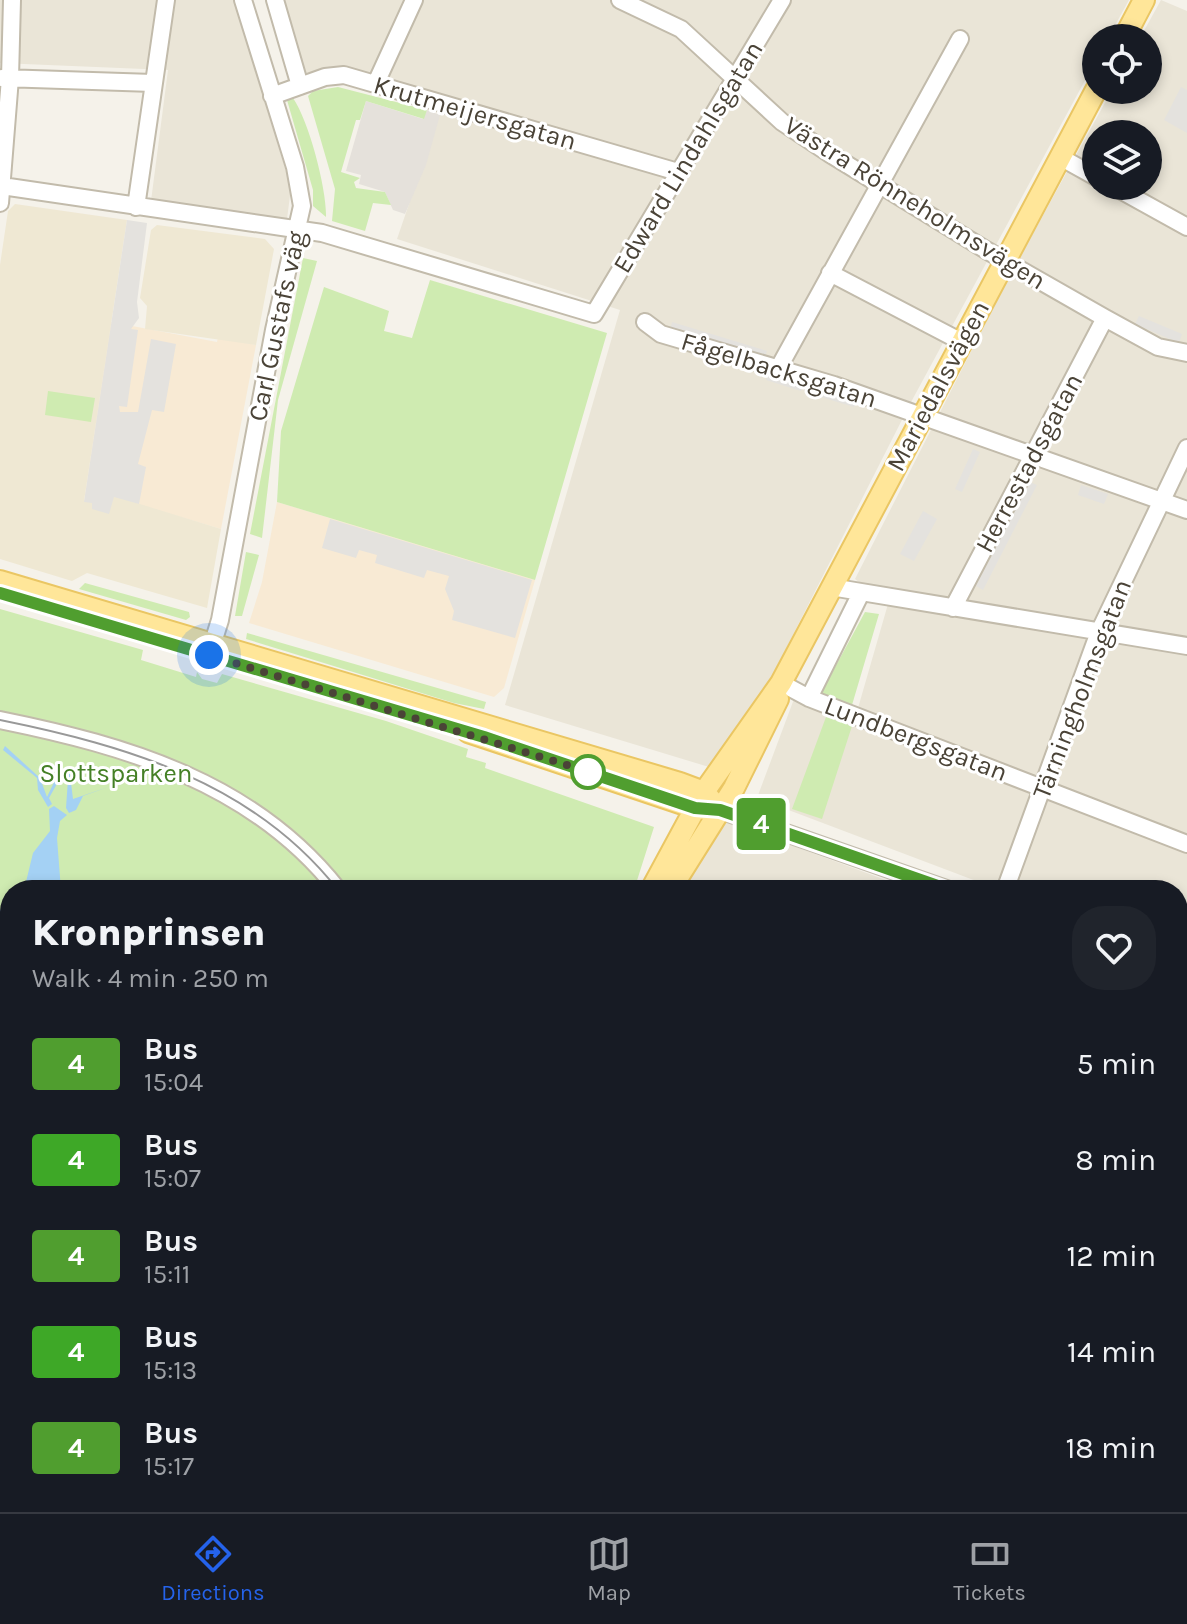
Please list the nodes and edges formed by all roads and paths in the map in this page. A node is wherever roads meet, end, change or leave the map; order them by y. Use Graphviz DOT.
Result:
graph roads {
  1 [pos="12,0"];
  2 [pos="166,0"];
  3 [pos="243,0"];
  4 [pos="275,0"];
  5 [pos="414,0"];
  6 [pos="620,0"];
  7 [pos="782,0"];
  8 [pos="1144,0"];
  9 [pos="1131,24"];
  10 [pos="960,39"];
  11 [pos="5,78"];
  12 [pos="736,79"];
  13 [pos="153,83"];
  14 [pos="376,83"];
  15 [pos="300,86"];
  16 [pos="272,96"];
  17 [pos="1088,104"];
  18 [pos="1060,157"];
  19 [pos="1082,169"];
  20 [pos="678,172"];
  21 [pos="881,184"];
  22 [pos="1,195"];
  23 [pos="1138,200"];
  24 [pos="136,207"];
  25 [pos="1187,227"];
  26 [pos="297,229"];
  27 [pos="1004,260"];
  28 [pos="830,273"];
  29 [pos="1105,318"];
  30 [pos="645,322"];
  31 [pos="960,341"];
  32 [pos="1187,353"];
  33 [pos="778,369"];
  34 [pos="922,415"];
  35 [pos="1187,448"];
  36 [pos="1034,455"];
  37 [pos="1161,501"];
  38 [pos="1187,510"];
  39 [pos="0,581"];
  40 [pos="831,587"];
  41 [pos="0,593"];
  42 [pos="861,593"];
  43 [pos="953,608"];
  44 [pos="1099,632"];
  45 [pos="1187,646"];
  46 [pos="211,649"];
  47 [pos="781,683"];
  48 [pos="809,698"];
  49 [pos="0,720"];
  50 [pos="1043,788"];
  51 [pos="699,800"];
  52 [pos="720,810"];
  53 [pos="1187,844"];
  54 [pos="328,880"];
  55 [pos="656,880"];
  56 [pos="676,880"];
  57 [pos="920,880"];
  58 [pos="1009,880"];
  1 -- 11 [label="street"];
  2 -- 13 [label="street"];
  3 -- 16 [label="street, Carl Gustafs väg"];
  4 -- 15 [label="street"];
  5 -- 14 [label="street"];
  6 -- 12 [label="street, Västra Rönneholmsvägen"];
  7 -- 12 [label="street, Edward Lindahlsgatan"];
  8 -- 9 [label="main road"];
  10 -- 21 [label="street"];
  11 -- 13 [label="street"];
  11 -- 22 [label="street"];
  12 -- 20 [label="street, Edward Lindahlsgatan"];
  12 -- 21 [label="street, Västra Rönneholmsvägen"];
  13 -- 24 [label="street"];
  14 -- 15 [label="street, Krutmeijersgatan"];
  14 -- 20 [label="street, Krutmeijersgatan"];
  15 -- 16 [label="street, Krutmeijersgatan"];
  16 -- 26 [label="street, Carl Gustafs väg"];
  17 -- 18 [label="main road, Mariedalsvägen"];
  18 -- 19 [label="street"];
  18 -- 27 [label="main road, Mariedalsvägen"];
  20 -- 26 [label="street, Edward Lindahlsgatan"];
  21 -- 27 [label="street, Västra Rönneholmsvägen"];
  21 -- 28 [label="street"];
  22 -- 24 [label="street"];
  23 -- 25 [label="street"];
  24 -- 26 [label="street"];
  26 -- 46 [label="street, Carl Gustafs väg"];
  27 -- 29 [label="street, Västra Rönneholmsvägen"];
  27 -- 31 [label="main road, Mariedalsvägen"];
  28 -- 31 [label="street"];
  28 -- 33 [label="street"];
  29 -- 32 [label="street, Västra Rönneholmsvägen"];
  29 -- 36 [label="street, Herrestadsgatan"];
  30 -- 33 [label="street, Fågelbacksgatan"];
  31 -- 34 [label="main road, Mariedalsvägen"];
  33 -- 34 [label="street, Fågelbacksgatan"];
  34 -- 36 [label="street, Fågelbacksgatan"];
  34 -- 40 [label="main road, Mariedalsvägen"];
  35 -- 37 [label="street, Tärningholmsgatan"];
  36 -- 37 [label="street, Fågelbacksgatan"];
  36 -- 43 [label="street, Herrestadsgatan"];
  37 -- 38 [label="street, Fågelbacksgatan"];
  37 -- 44 [label="street, Tärningholmsgatan"];
  39 -- 46 [label="main road"];
  40 -- 42 [label="street"];
  40 -- 47 [label="main road, Mariedalsvägen"];
  41 -- 46 [label="main road"];
  42 -- 43 [label="street"];
  42 -- 48 [label="street"];
  43 -- 44 [label="street"];
  44 -- 45 [label="street"];
  44 -- 50 [label="street, Tärningholmsgatan"];
  46 -- 51 [label="main road"];
  47 -- 48 [label="street, Lundbergsgatan"];
  47 -- 51 [label="main road, Mariedalsvägen"];
  47 -- 52 [label="main road, Mariedalsvägen"];
  48 -- 50 [label="street, Lundbergsgatan"];
  49 -- 54 [label="street"];
  50 -- 53 [label="street, Lundbergsgatan"];
  50 -- 58 [label="street, Tärningholmsgatan"];
  51 -- 52 [label="main road"];
  51 -- 55 [label="main road, Mariedalsvägen"];
  52 -- 56 [label="main road, Mariedalsvägen"];
  52 -- 57 [label="street"];
}
